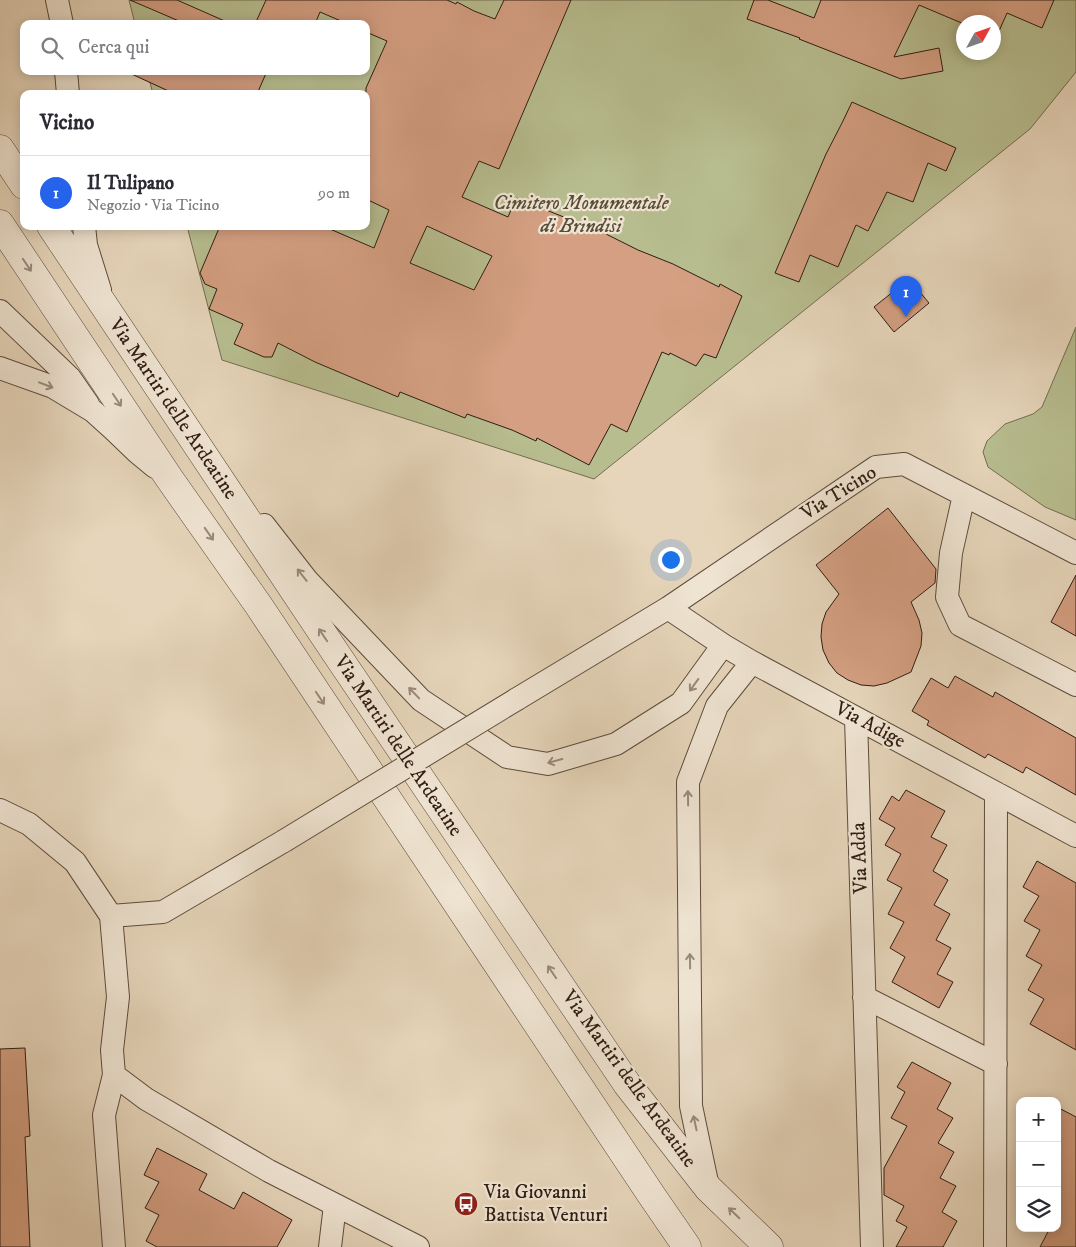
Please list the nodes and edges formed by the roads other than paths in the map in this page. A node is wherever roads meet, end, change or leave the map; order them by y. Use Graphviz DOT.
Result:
graph roads {
  1 [pos="57,0"];
  2 [pos="61,20"];
  3 [pos="66,75"];
  4 [pos="68,90"];
  5 [pos="0,149"];
  6 [pos="20,179"];
  7 [pos="0,224"];
  8 [pos="54,230"];
  9 [pos="84,230"];
  10 [pos="105,308"];
  11 [pos="0,311"];
  12 [pos="0,368"];
  13 [pos="93,411"];
  14 [pos="197,446"];
  15 [pos="169,478"];
  16 [pos="964,495"];
  17 [pos="1076,553"];
  18 [pos="668,608"];
  19 [pos="722,645"];
  20 [pos="752,662"];
  21 [pos="1076,685"];
  22 [pos="856,718"];
  23 [pos="996,793"];
  24 [pos="0,810"];
  25 [pos="1076,836"];
  26 [pos="111,916"];
  27 [pos="864,997"];
  28 [pos="996,1064"];
  29 [pos="114,1074"];
  30 [pos="708,1188"];
  31 [pos="335,1205"];
  32 [pos="114,1247"];
  33 [pos="330,1247"];
  34 [pos="418,1247"];
  35 [pos="687,1247"];
  36 [pos="769,1247"];
  37 [pos="872,1247"];
  38 [pos="995,1247"];
  1 -- 2 [label="street"];
  3 -- 4 [label="street"];
  5 -- 6 [label="street"];
  7 -- 15 [label="street, Via Martiri delle Ardeatine, one-way"];
  8 -- 10 [label="street, Via Martiri delle Ardeatine"];
  9 -- 10 [label="street"];
  10 -- 14 [label="street, Via Martiri delle Ardeatine"];
  11 -- 13 [label="street"];
  12 -- 13 [label="street, one-way"];
  13 -- 15 [label="street"];
  19 -- 14 [label="street, one-way"];
  30 -- 14 [label="street, Via Martiri delle Ardeatine, one-way"];
  15 -- 35 [label="street, Via Martiri delle Ardeatine, one-way"];
  16 -- 17 [label="street, Via Ticino"];
  16 -- 18 [label="street, Via Ticino"];
  16 -- 21 [label="street"];
  18 -- 19 [label="street, Via Adige"];
  18 -- 26 [label="street, Via Ticino, bridge"];
  19 -- 20 [label="street, Via Adige"];
  20 -- 22 [label="street, Via Adige"];
  30 -- 20 [label="street, one-way"];
  22 -- 23 [label="street, Via Adige"];
  22 -- 27 [label="street, Via Adda"];
  23 -- 25 [label="street, Via Adige"];
  23 -- 28 [label="street"];
  24 -- 26 [label="street"];
  26 -- 29 [label="street"];
  27 -- 28 [label="street"];
  27 -- 37 [label="street, Via Adda"];
  28 -- 38 [label="street"];
  29 -- 31 [label="street"];
  29 -- 32 [label="street"];
  36 -- 30 [label="street, Via Martiri delle Ardeatine, one-way"];
  31 -- 33 [label="street"];
  31 -- 34 [label="street"];
}
